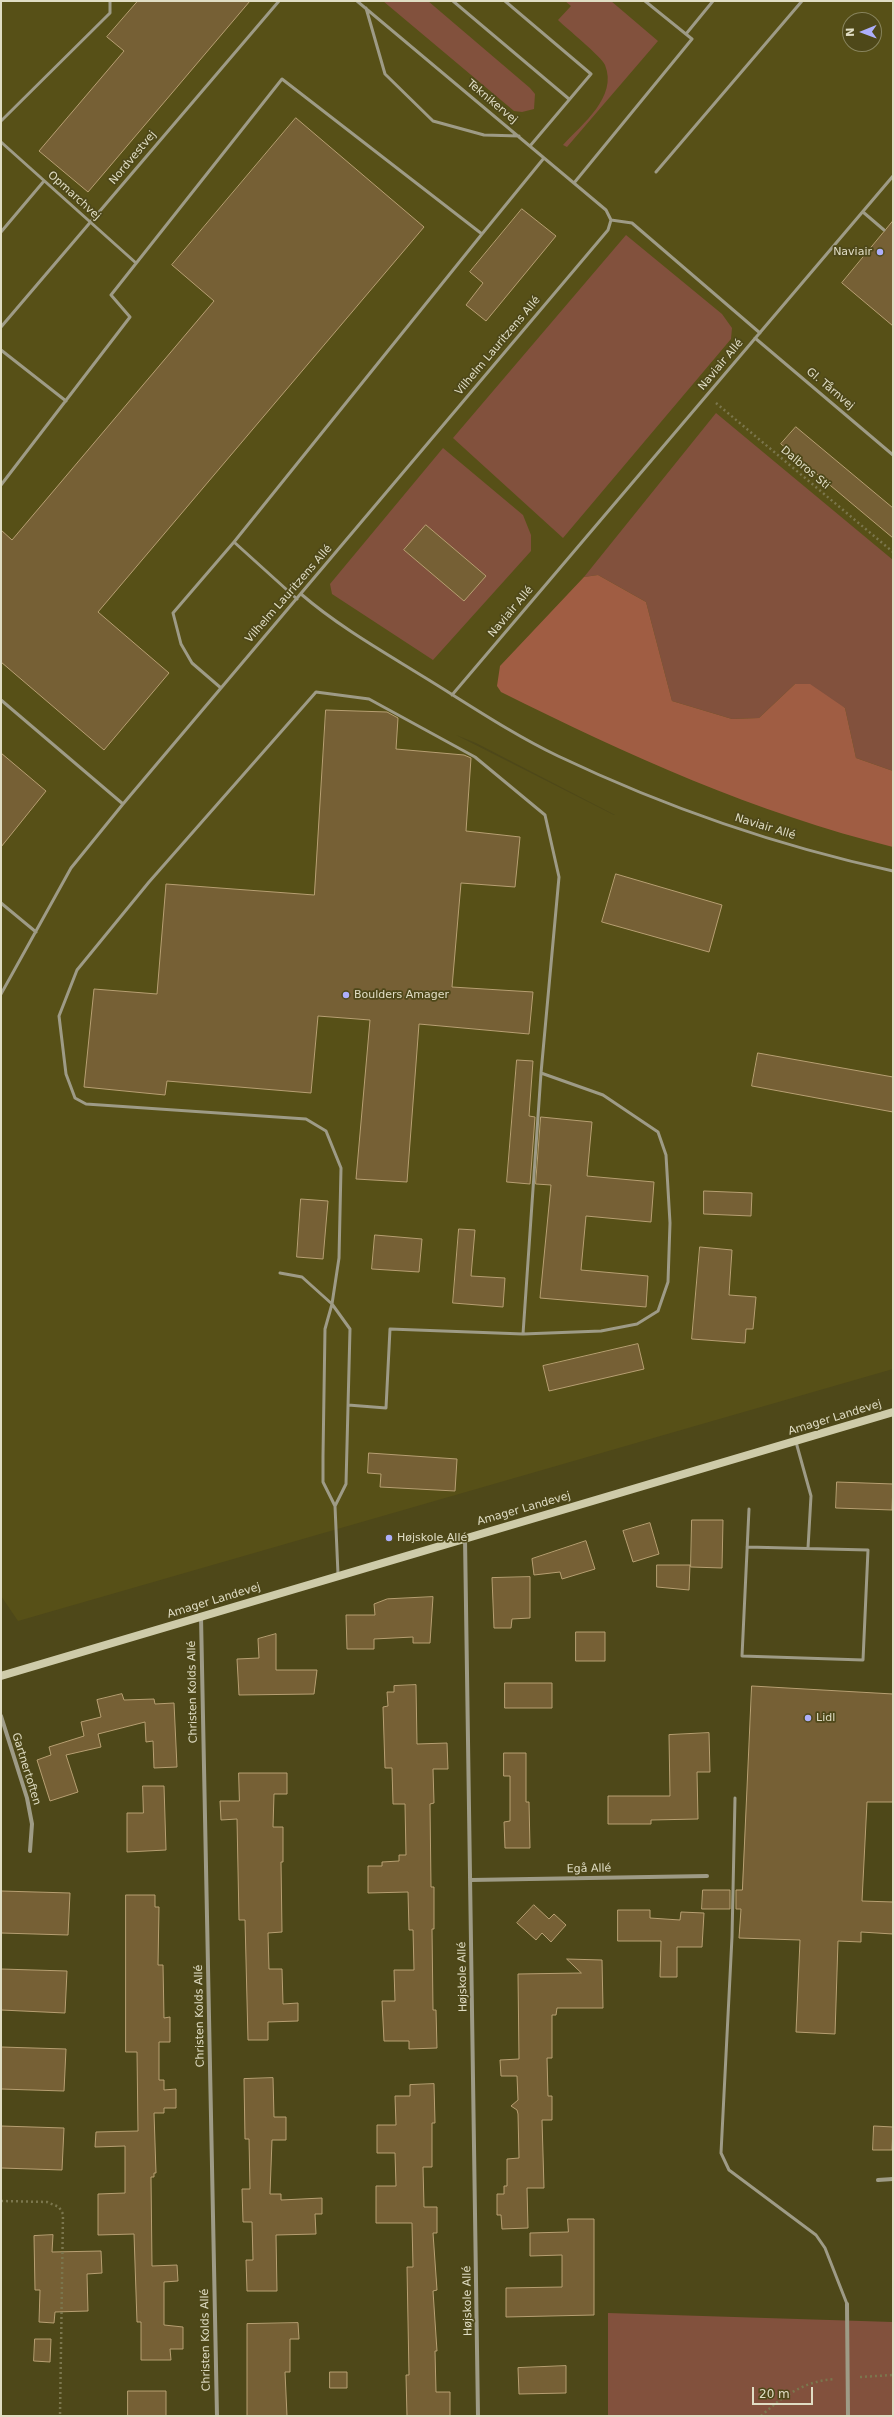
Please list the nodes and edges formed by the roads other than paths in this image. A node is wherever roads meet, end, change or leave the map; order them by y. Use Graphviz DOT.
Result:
graph roads {
  1 [pos="110,1"];
  2 [pos="279,1"];
  3 [pos="358,1"];
  4 [pos="453,1"];
  5 [pos="505,1"];
  6 [pos="645,1"];
  7 [pos="713,1"];
  8 [pos="802,1"];
  9 [pos="366,8"];
  10 [pos="686,34"];
  11 [pos="569,99"];
  12 [pos="1,120"];
  13 [pos="518,136"];
  14 [pos="1,142"];
  15 [pos="530,146"];
  16 [pos="544,158"];
  17 [pos="656,172"];
  18 [pos="893,176"];
  19 [pos="44,181"];
  20 [pos="889,181"];
  21 [pos="574,183"];
  22 [pos="893,184"];
  23 [pos="862,212"];
  24 [pos="610,220"];
  25 [pos="90,223"];
  26 [pos="884,230"];
  27 [pos="1,232"];
  28 [pos="482,234"];
  29 [pos="136,263"];
  30 [pos="1,327"];
  31 [pos="760,333"];
  32 [pos="755,338"];
  33 [pos="1,350"];
  34 [pos="66,401"];
  35 [pos="893,455"];
  36 [pos="1,485"];
  37 [pos="234,542"];
  38 [pos="301,594"];
  39 [pos="297,599"];
  40 [pos="221,688"];
  41 [pos="452,695"];
  42 [pos="1,700"];
  43 [pos="123,804"];
  44 [pos="893,871"];
  45 [pos="1,903"];
  46 [pos="36,932"];
  47 [pos="1,994"];
  48 [pos="541,1073"];
  49 [pos="280,1273"];
  50 [pos="332,1304"];
  51 [pos="523,1334"];
  52 [pos="348,1406"];
  53 [pos="893,1412"];
  54 [pos="796,1442"];
  55 [pos="335,1506"];
  56 [pos="749,1509"];
  57 [pos="465,1538"];
  58 [pos="747,1547"];
  59 [pos="808,1548"];
  60 [pos="338,1576"];
  61 [pos="201,1616"];
  62 [pos="1,1676"];
  63 [pos="1,1716"];
  64 [pos="735,1798"];
  65 [pos="30,1851"];
  66 [pos="707,1876"];
  67 [pos="471,1880"];
  68 [pos="878,2180"];
  69 [pos="893,2180"];
  70 [pos="847,2304"];
  71 [pos="217,2416"];
  72 [pos="478,2416"];
  73 [pos="848,2416"];
  1 -- 12 [label="lane"];
  2 -- 25 [label="lane, Nordvestvej"];
  3 -- 9 [label="lane, Teknikervej"];
  4 -- 11 [label="lane"];
  5 -- 11 [label="lane"];
  6 -- 10 [label="lane"];
  7 -- 10 [label="lane"];
  8 -- 17 [label="lane"];
  9 -- 13 [label="lane, Teknikervej"];
  9 -- 13 [label="lane"];
  10 -- 21 [label="lane"];
  11 -- 15 [label="lane"];
  13 -- 15 [label="lane, Teknikervej"];
  14 -- 19 [label="lane, Opmarchvej"];
  15 -- 16 [label="lane, Teknikervej"];
  16 -- 21 [label="lane, Teknikervej"];
  16 -- 28 [label="lane"];
  18 -- 20 [label="lane, Naviair Allé"];
  19 -- 25 [label="lane, Opmarchvej"];
  19 -- 27 [label="lane"];
  20 -- 22 [label="lane"];
  20 -- 23 [label="lane, Naviair Allé"];
  21 -- 24 [label="lane, Teknikervej"];
  23 -- 26 [label="lane"];
  23 -- 31 [label="lane, Naviair Allé"];
  24 -- 31 [label="lane"];
  24 -- 38 [label="lane, Vilhelm Lauritzens Allé"];
  25 -- 29 [label="lane, Opmarchvej"];
  25 -- 30 [label="lane, Nordvestvej"];
  28 -- 29 [label="lane"];
  28 -- 37 [label="lane"];
  29 -- 34 [label="lane"];
  31 -- 32 [label="lane, Naviair Allé"];
  32 -- 35 [label="lane, Gl. Tårnvej"];
  32 -- 41 [label="lane, Naviair Allé"];
  33 -- 34 [label="lane"];
  34 -- 36 [label="lane"];
  37 -- 39 [label="lane"];
  37 -- 40 [label="lane"];
  38 -- 39 [label="lane, Vilhelm Lauritzens Allé"];
  38 -- 41 [label="lane"];
  39 -- 40 [label="lane, Vilhelm Lauritzens Allé"];
  40 -- 43 [label="lane, Vilhelm Lauritzens Allé"];
  41 -- 44 [label="lane, Naviair Allé"];
  42 -- 43 [label="lane"];
  43 -- 46 [label="lane, Vilhelm Lauritzens Allé"];
  45 -- 46 [label="lane"];
  46 -- 47 [label="lane, Vilhelm Lauritzens Allé"];
  48 -- 50 [label="lane"];
  48 -- 51 [label="lane"];
  48 -- 51 [label="lane"];
  49 -- 50 [label="lane"];
  50 -- 52 [label="lane"];
  50 -- 55 [label="lane"];
  51 -- 52 [label="lane"];
  52 -- 55 [label="lane"];
  53 -- 54 [label="street, Amager Landevej"];
  54 -- 57 [label="street, Amager Landevej"];
  54 -- 59 [label="lane"];
  55 -- 60 [label="lane"];
  56 -- 58 [label="lane"];
  57 -- 60 [label="street, Amager Landevej"];
  57 -- 67 [label="street, Højskole Allé"];
  58 -- 59 [label="lane"];
  58 -- 59 [label="lane"];
  60 -- 61 [label="street, Amager Landevej"];
  61 -- 62 [label="street, Amager Landevej"];
  61 -- 71 [label="street, Christen Kolds Allé"];
  63 -- 65 [label="street, Gartnertoften"];
  64 -- 70 [label="lane"];
  66 -- 67 [label="street, Egå Allé"];
  67 -- 72 [label="street, Højskole Allé"];
  68 -- 69 [label="street"];
  70 -- 73 [label="street"];
}
